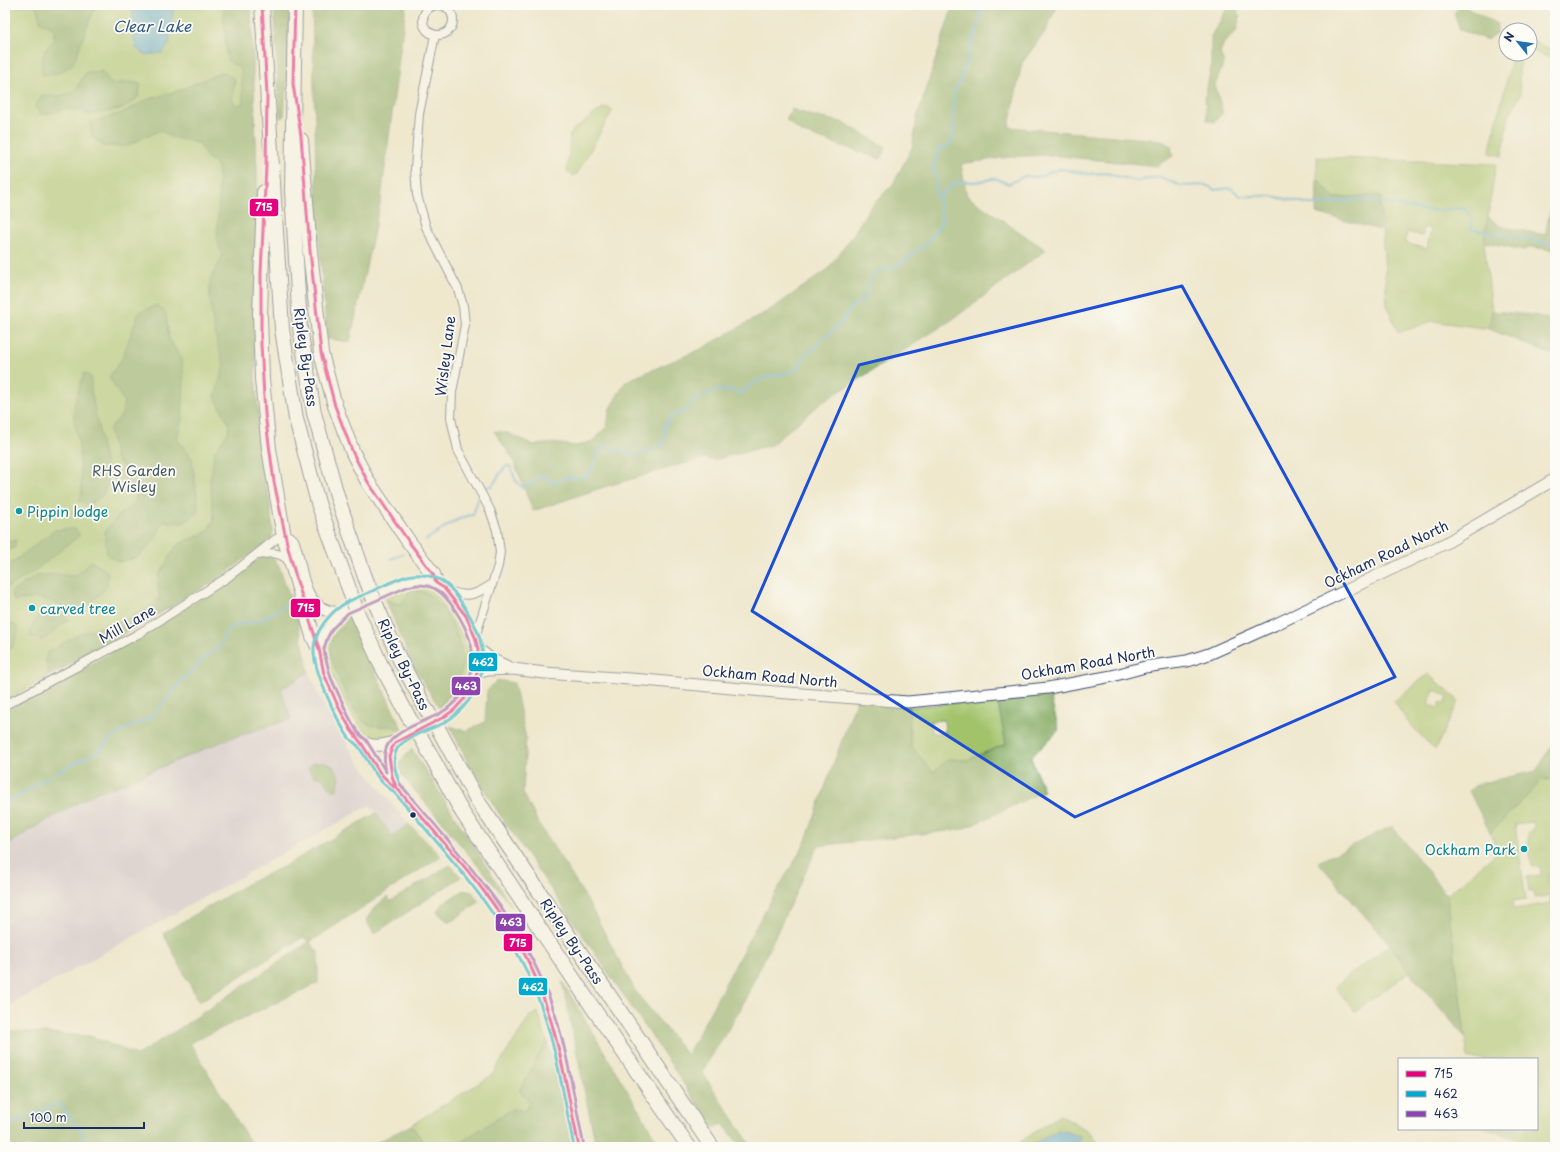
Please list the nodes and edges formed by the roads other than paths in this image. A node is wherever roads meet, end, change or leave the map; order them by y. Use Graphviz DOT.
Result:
graph roads {
  1 [pos="262,5"];
  2 [pos="295,5"];
  3 [pos="438,5"];
  4 [pos="435,35"];
  5 [pos="293,84"];
  6 [pos="267,94"];
  7 [pos="1555,479"];
  8 [pos="284,537"];
  9 [pos="256,555"];
  10 [pos="292,563"];
  11 [pos="492,584"];
  12 [pos="440,586"];
  13 [pos="379,597"];
  14 [pos="347,611"];
  15 [pos="475,637"];
  16 [pos="319,649"];
  17 [pos="478,649"];
  18 [pos="513,669"];
  19 [pos="477,673"];
  20 [pos="5,705"];
  21 [pos="444,717"];
  22 [pos="407,736"];
  23 [pos="361,742"];
  24 [pos="396,742"];
  25 [pos="396,787"];
  26 [pos="578,1147"];
  27 [pos="690,1147"];
  28 [pos="712,1147"];
  1 -- 6 [label="highway"];
  2 -- 5 [label="highway"];
  3 -- 4 [label="street"];
  3 -- 4 [label="street"];
  4 -- 11 [label="street, Wisley Lane"];
  5 -- 12 [label="highway"];
  5 -- 13 [label="highway, Ripley By-Pass, bridge"];
  6 -- 8 [label="highway"];
  6 -- 14 [label="highway, Ripley By-Pass, bridge"];
  7 -- 18 [label="main road, Ockham Road North"];
  8 -- 9 [label="street, Mill Lane"];
  8 -- 10 [label="highway"];
  8 -- 14 [label="main road"];
  9 -- 10 [label="street"];
  9 -- 20 [label="street, Mill Lane"];
  10 -- 16 [label="highway"];
  11 -- 12 [label="street"];
  11 -- 15 [label="street, Wisley Lane"];
  12 -- 13 [label="main road"];
  12 -- 15 [label="main road"];
  13 -- 28 [label="highway, Ripley By-Pass, bridge"];
  14 -- 16 [label="main road"];
  14 -- 27 [label="highway, Ripley By-Pass, bridge"];
  15 -- 17 [label="main road"];
  16 -- 23 [label="main road"];
  17 -- 18 [label="main road, Ockham Road North"];
  17 -- 19 [label="main road"];
  18 -- 19 [label="main road, Ockham Road North"];
  19 -- 21 [label="main road"];
  22 -- 24 [label="main road"];
  23 -- 24 [label="main road"];
  23 -- 25 [label="main road"];
  24 -- 25 [label="main road"];
  25 -- 26 [label="main road"];
}
